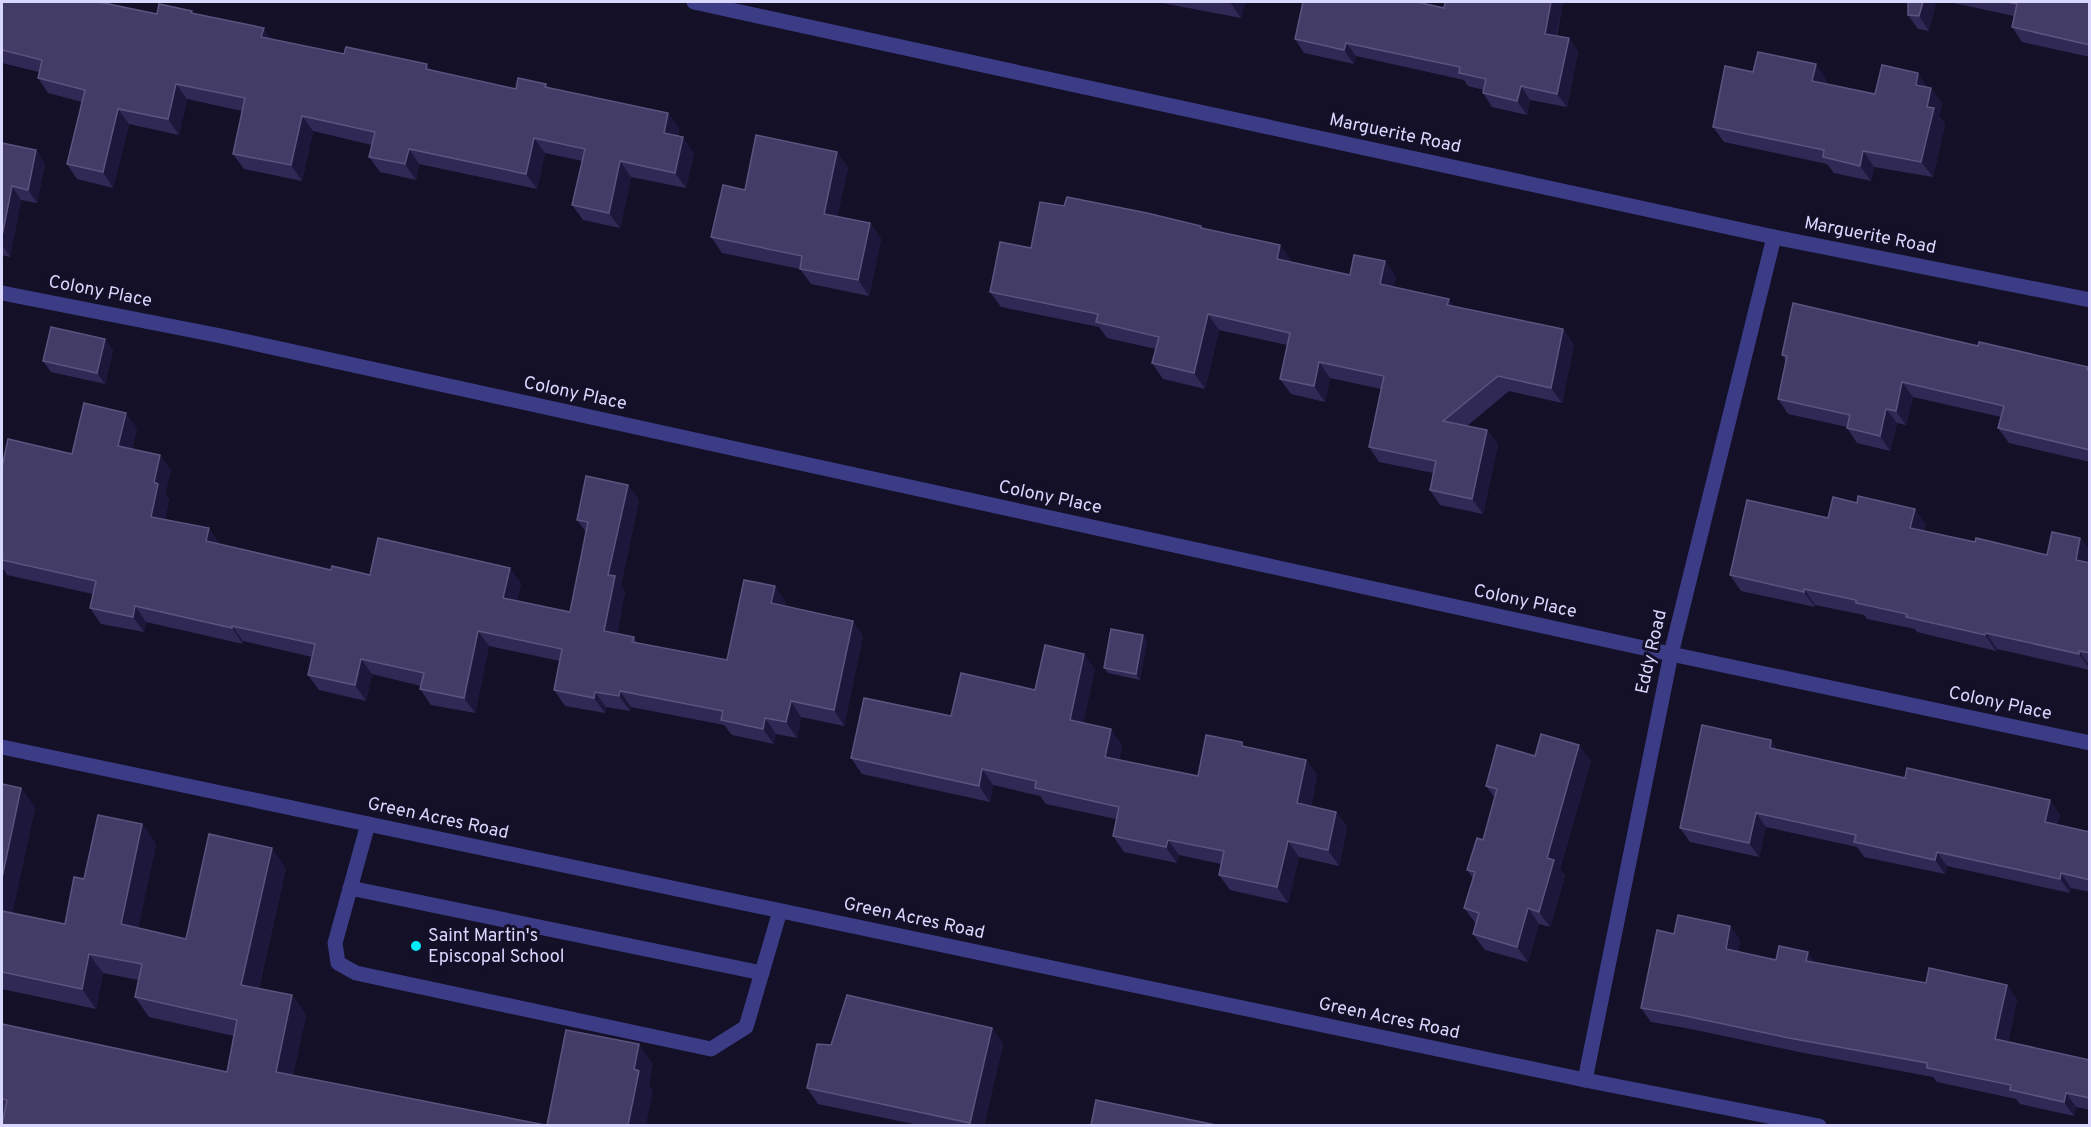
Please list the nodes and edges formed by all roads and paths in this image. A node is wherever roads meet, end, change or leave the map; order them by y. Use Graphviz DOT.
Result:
graph roads {
  1 [pos="694,2"];
  2 [pos="1774,237"];
  3 [pos="2,292"];
  4 [pos="2090,300"];
  5 [pos="1671,654"];
  6 [pos="2090,743"];
  7 [pos="2,747"];
  8 [pos="369,825"];
  9 [pos="351,888"];
  10 [pos="780,911"];
  11 [pos="762,973"];
  12 [pos="1585,1080"];
  13 [pos="1819,1125"];
  1 -- 2 [label="street, Marguerite Road"];
  2 -- 4 [label="street, Marguerite Road"];
  2 -- 5 [label="street, Eddy Road"];
  3 -- 5 [label="street, Colony Place"];
  5 -- 6 [label="street, Colony Place"];
  5 -- 12 [label="street, Eddy Road"];
  7 -- 8 [label="street, Green Acres Road"];
  8 -- 9 [label="street"];
  8 -- 10 [label="street, Green Acres Road"];
  9 -- 11 [label="street"];
  9 -- 11 [label="street"];
  10 -- 11 [label="street"];
  10 -- 12 [label="street, Green Acres Road"];
  12 -- 13 [label="street, Green Acres Road"];
}
